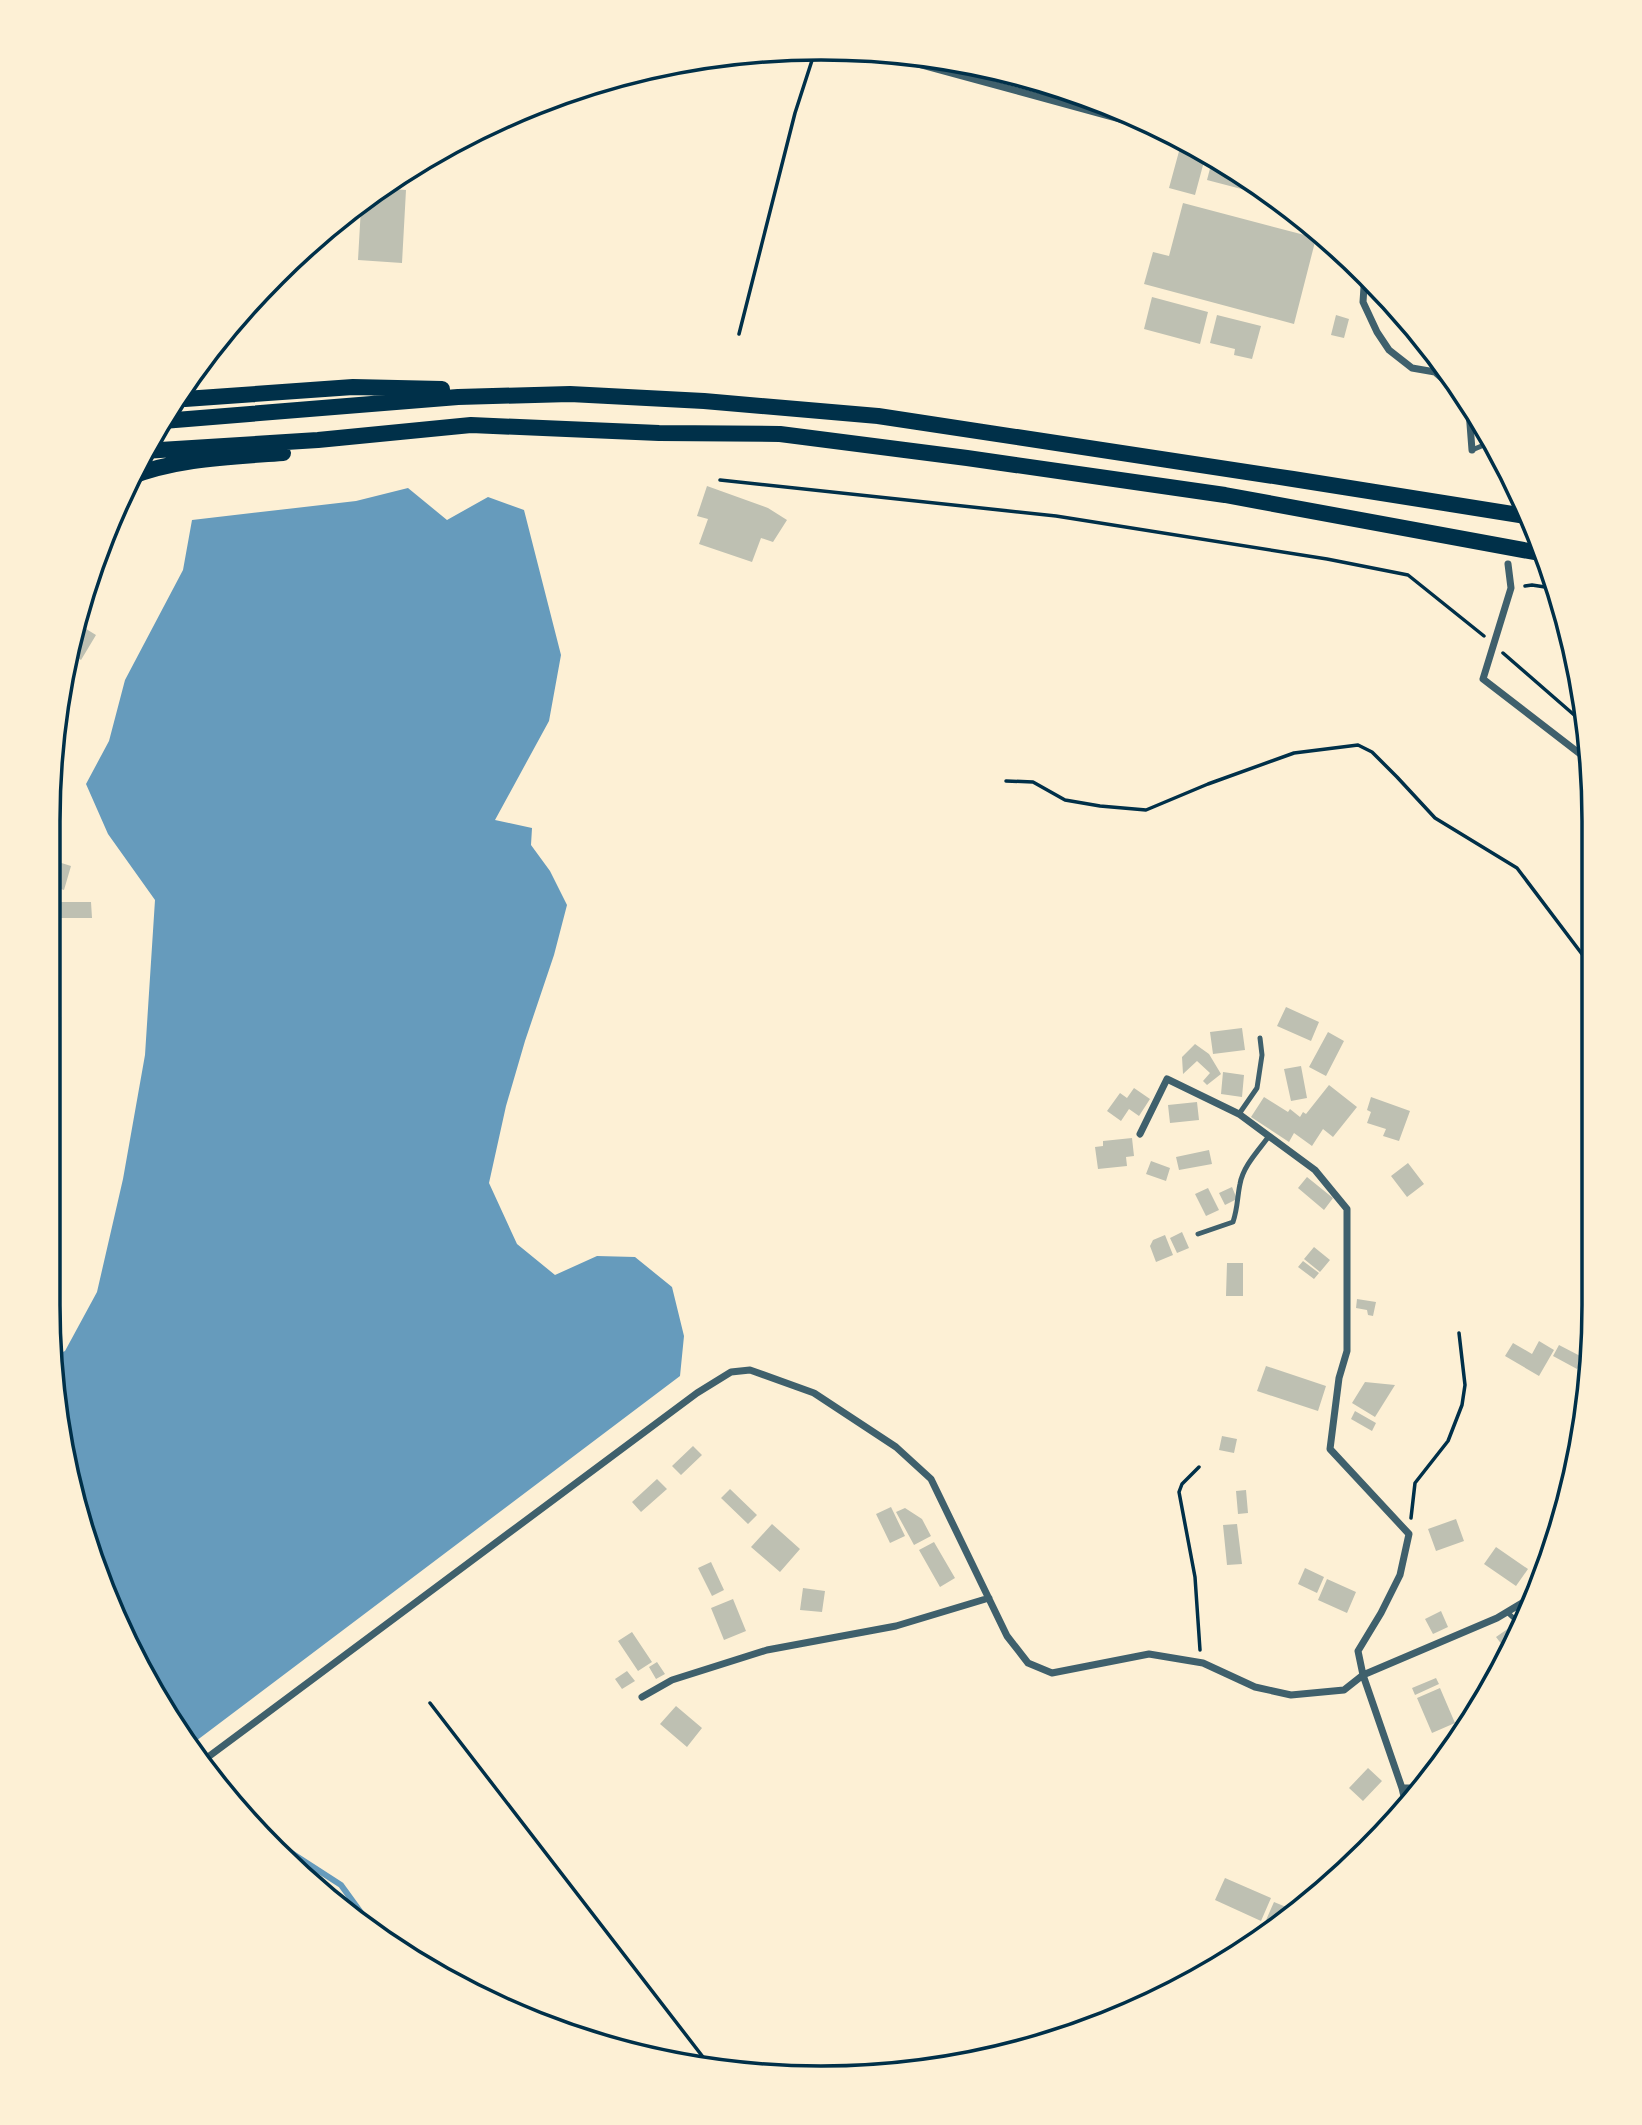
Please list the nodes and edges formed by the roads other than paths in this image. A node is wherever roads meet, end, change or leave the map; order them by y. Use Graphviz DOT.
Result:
graph roads {
  1 [pos="934,68"];
  2 [pos="1110,116"];
  3 [pos="1364,288"];
  4 [pos="1435,372"];
  5 [pos="570,394"];
  6 [pos="187,399"];
  7 [pos="174,420"];
  8 [pos="1470,424"];
  9 [pos="495,426"];
  10 [pos="1483,446"];
  11 [pos="1472,450"];
  12 [pos="156,451"];
  13 [pos="145,471"];
  14 [pos="1518,515"];
  15 [pos="1533,552"];
  16 [pos="1508,564"];
  17 [pos="1579,753"];
  18 [pos="1260,1038"];
  19 [pos="1239,1114"];
  20 [pos="1139,1134"];
  21 [pos="1269,1136"];
  22 [pos="1198,1234"];
  23 [pos="989,1598"];
  24 [pos="1521,1604"];
  25 [pos="1507,1612"];
  26 [pos="1514,1619"];
  27 [pos="1363,1675"];
  28 [pos="642,1697"];
  29 [pos="209,1756"];
  30 [pos="1402,1788"];
  31 [pos="1409,1788"];
  32 [pos="1403,1794"];
  1 -- 2 [label="street"];
  3 -- 4 [label="street"];
  5 -- 6 [label="main road"];
  5 -- 7 [label="main road"];
  5 -- 14 [label="main road"];
  8 -- 11 [label="street"];
  9 -- 12 [label="main road"];
  9 -- 13 [label="main road"];
  9 -- 15 [label="main road"];
  10 -- 11 [label="lane"];
  16 -- 17 [label="street"];
  18 -- 19 [label="lane"];
  19 -- 20 [label="street"];
  19 -- 21 [label="street"];
  21 -- 22 [label="lane"];
  21 -- 27 [label="street"];
  23 -- 27 [label="street"];
  23 -- 28 [label="street"];
  23 -- 29 [label="street"];
  24 -- 25 [label="street"];
  25 -- 26 [label="lane"];
  25 -- 27 [label="street"];
  27 -- 30 [label="street"];
  30 -- 31 [label="street"];
  30 -- 32 [label="street"];
}
